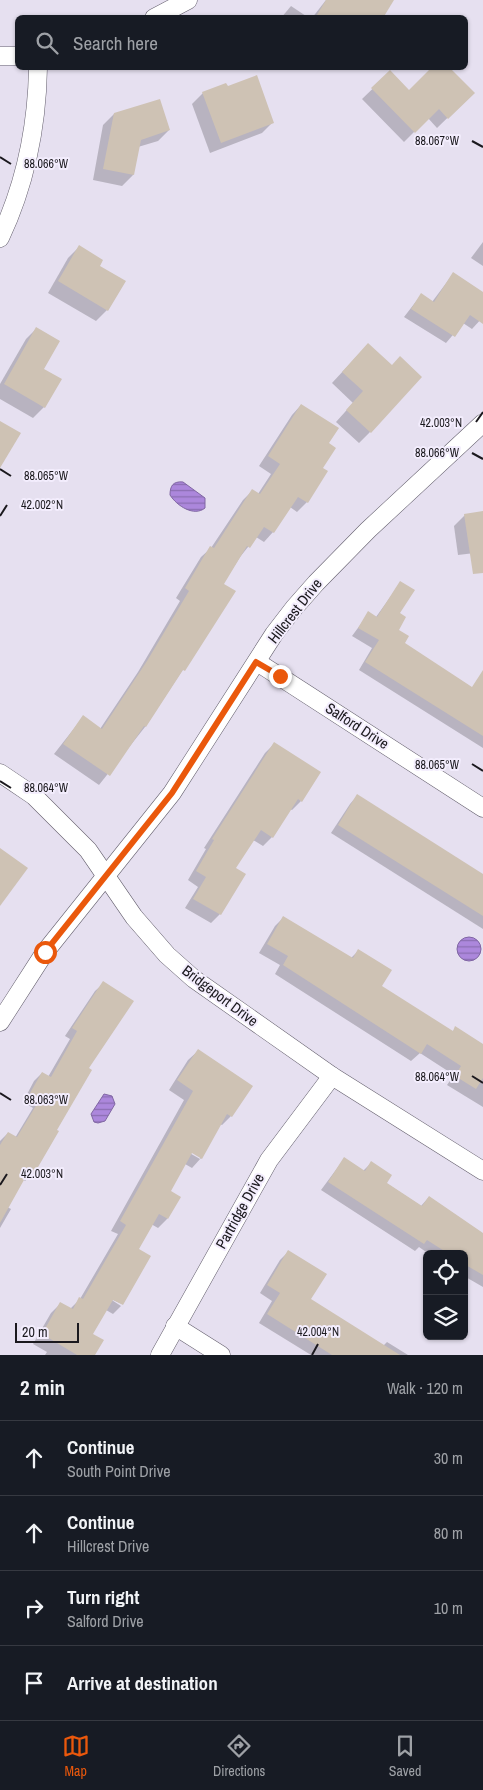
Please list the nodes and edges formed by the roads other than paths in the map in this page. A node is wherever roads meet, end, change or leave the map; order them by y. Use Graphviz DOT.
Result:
graph roads {
  1 [pos="188,0"];
  2 [pos="160,15"];
  3 [pos="0,56"];
  4 [pos="15,56"];
  5 [pos="38,70"];
  6 [pos="0,238"];
  7 [pos="483,423"];
  8 [pos="256,662"];
  9 [pos="0,773"];
  10 [pos="483,808"];
  11 [pos="105,875"];
  12 [pos="0,1022"];
  13 [pos="332,1076"];
  14 [pos="483,1171"];
  15 [pos="175,1326"];
  16 [pos="160,1355"];
  17 [pos="221,1355"];
  1 -- 2 [label="street"];
  3 -- 4 [label="street"];
  5 -- 6 [label="street"];
  7 -- 8 [label="street, Hillcrest Drive"];
  8 -- 10 [label="street, Salford Drive"];
  8 -- 11 [label="street, Hillcrest Drive"];
  9 -- 11 [label="street, Bridgeport Drive"];
  11 -- 12 [label="street, Hillcrest Drive"];
  11 -- 13 [label="street, Bridgeport Drive"];
  13 -- 14 [label="street, Bridgeport Drive"];
  13 -- 15 [label="street, Partridge Drive"];
  15 -- 16 [label="street, Partridge Drive"];
  15 -- 17 [label="street"];
}
